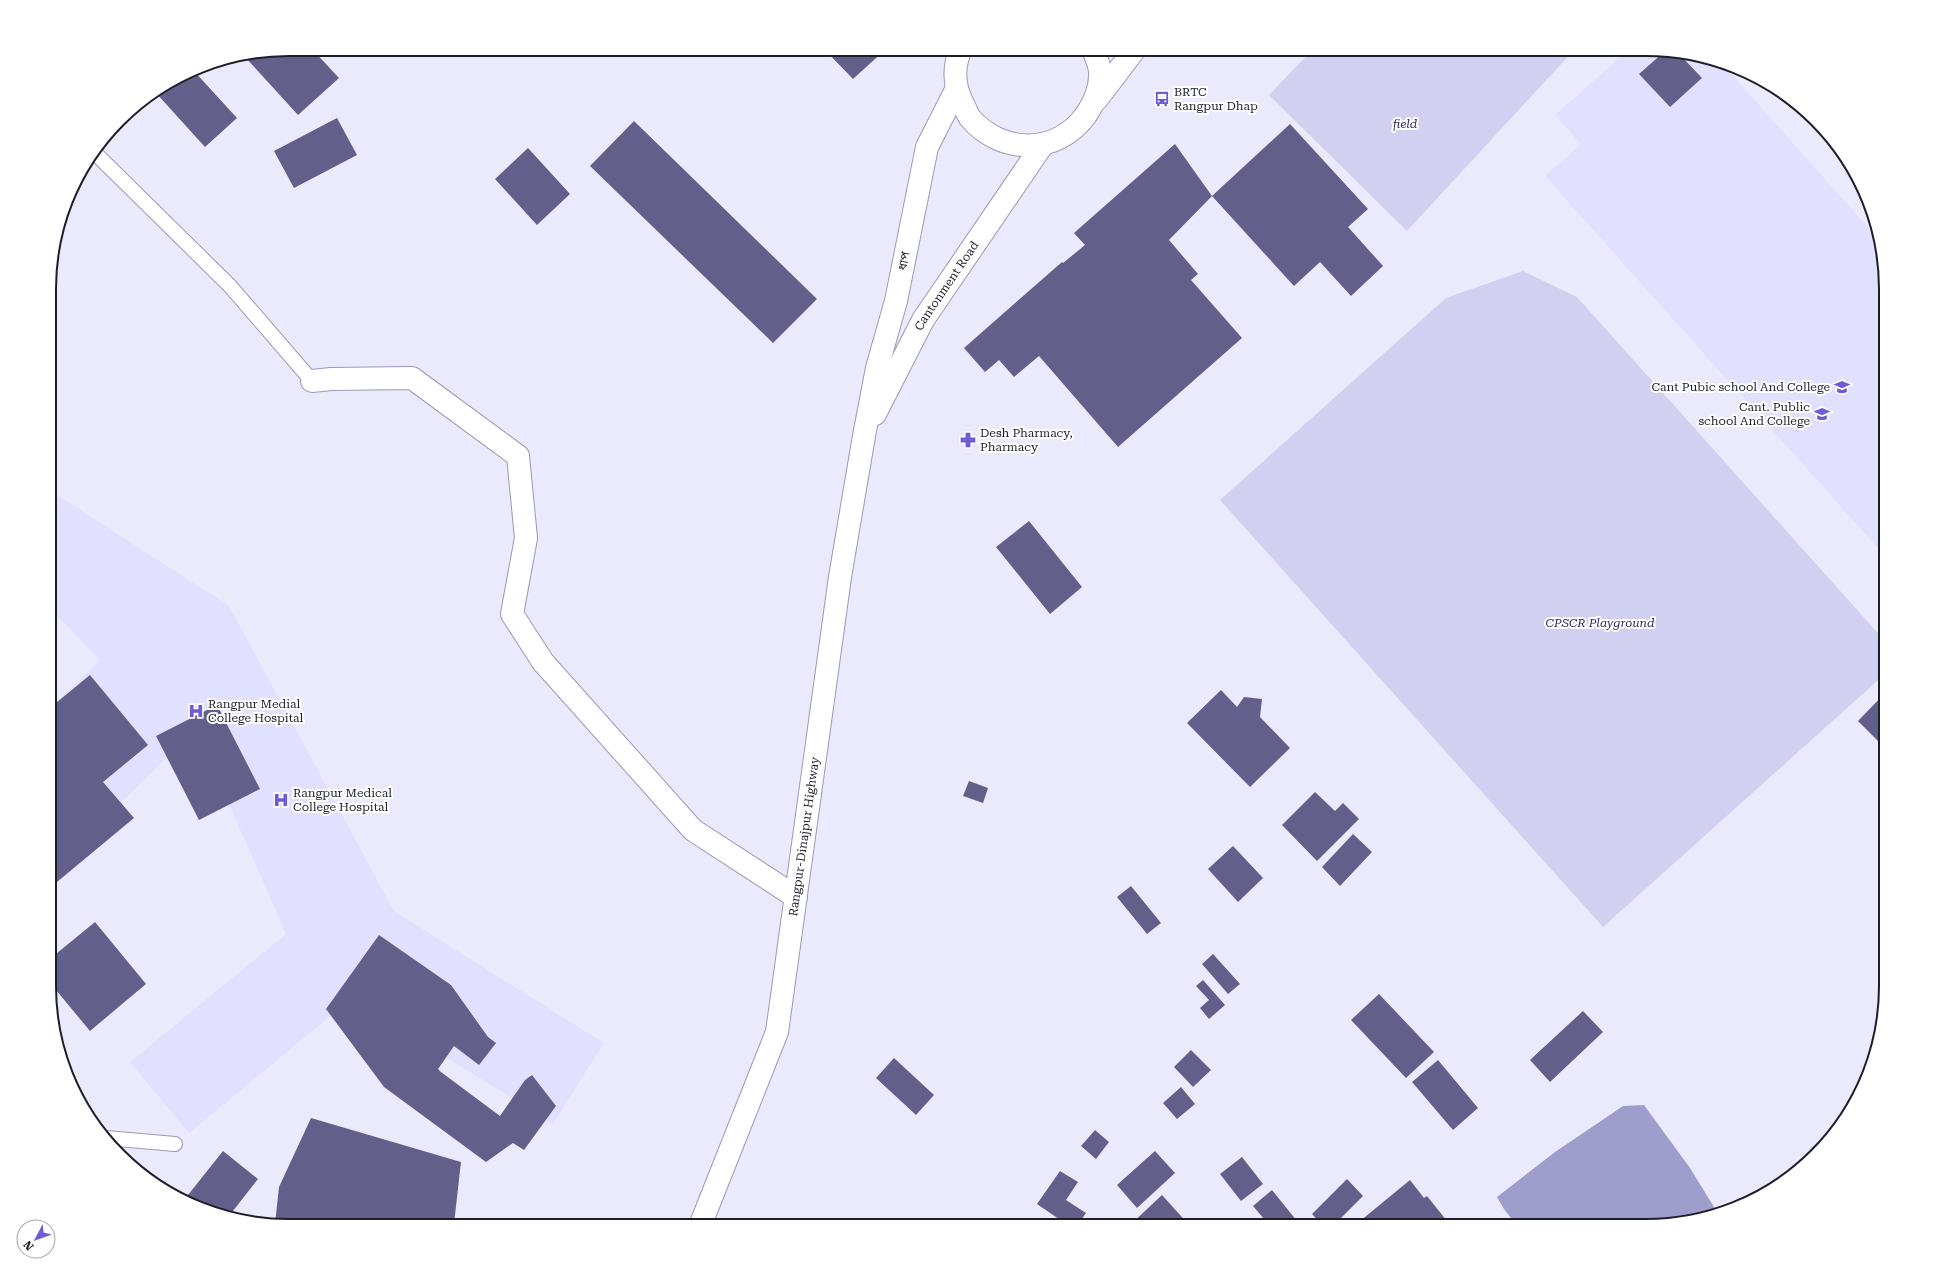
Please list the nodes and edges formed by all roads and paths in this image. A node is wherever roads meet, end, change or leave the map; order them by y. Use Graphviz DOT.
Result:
graph roads {
  1 [pos="958,56"];
  2 [pos="1095,56"];
  3 [pos="1130,56"];
  4 [pos="956,90"];
  5 [pos="1095,102"];
  6 [pos="1042,144"];
  7 [pos="98,156"];
  8 [pos="312,381"];
  9 [pos="864,436"];
  10 [pos="796,897"];
  11 [pos="113,1139"];
  12 [pos="175,1144"];
  13 [pos="703,1219"];
  1 -- 4 [label="main road"];
  2 -- 5 [label="main road"];
  3 -- 5 [label="main road"];
  4 -- 6 [label="main road"];
  4 -- 9 [label="main road, ধাপ"];
  5 -- 6 [label="main road"];
  6 -- 9 [label="main road, Cantonment Road"];
  7 -- 8 [label="lane"];
  8 -- 10 [label="main road"];
  9 -- 10 [label="main road, Rangpur-Dinajpur Highway"];
  10 -- 13 [label="main road, Rangpur-Dinajpur Highway"];
  11 -- 12 [label="lane"];
}
